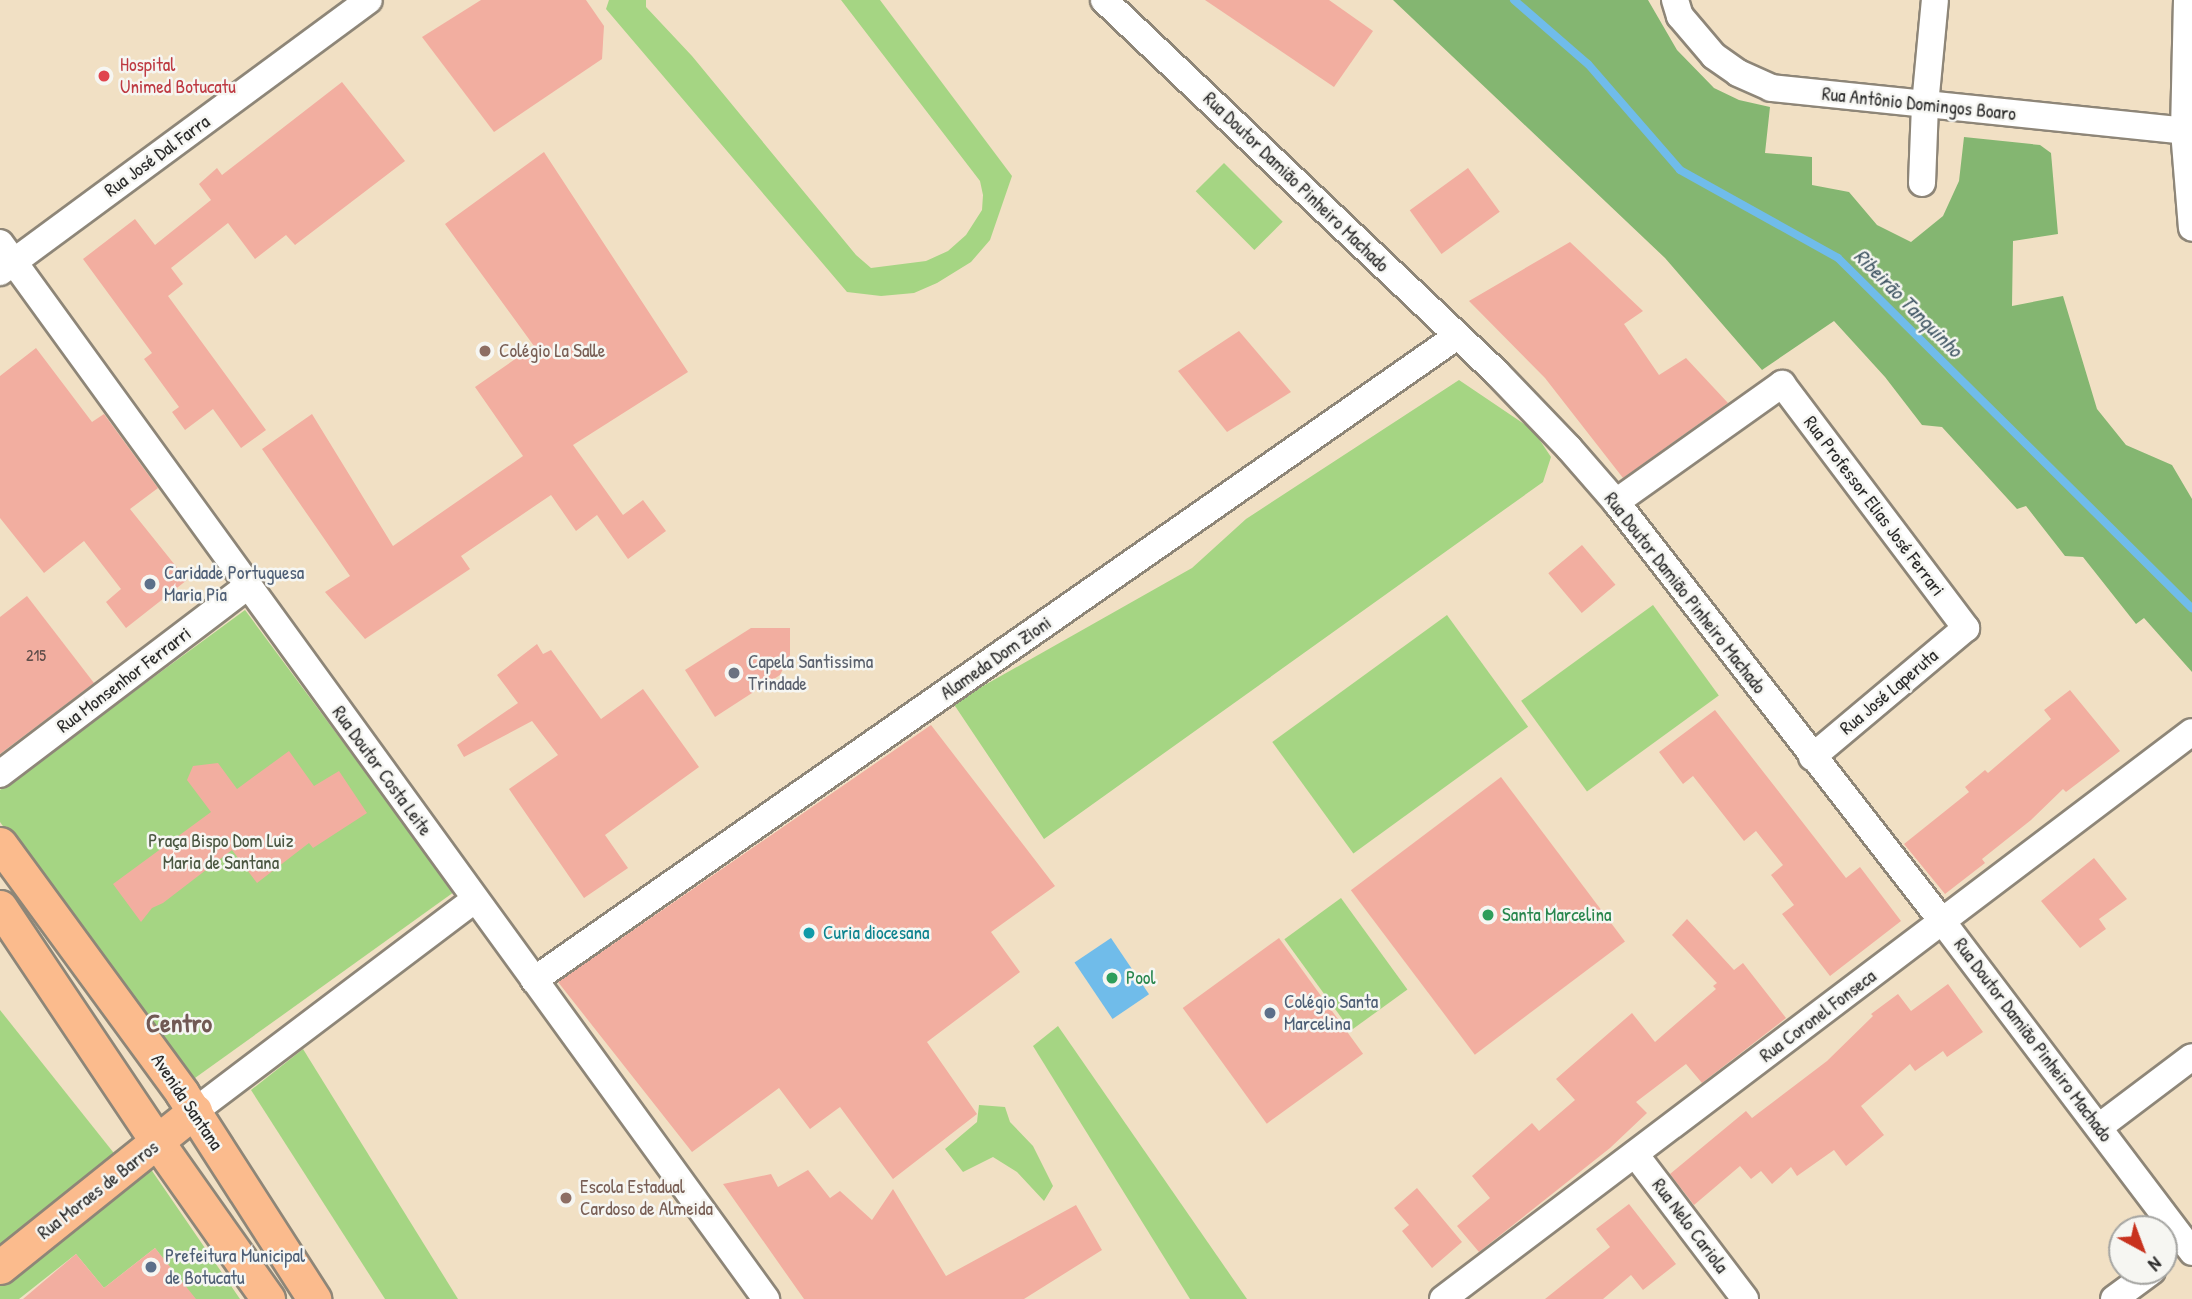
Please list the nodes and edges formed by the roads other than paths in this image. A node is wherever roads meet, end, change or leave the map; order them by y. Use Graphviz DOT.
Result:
graph roads {
  1 [pos="369,0"];
  2 [pos="1104,0"];
  3 [pos="1935,0"];
  4 [pos="2187,0"];
  5 [pos="1677,8"];
  6 [pos="1925,105"];
  7 [pos="2184,131"];
  8 [pos="1922,183"];
  9 [pos="2192,228"];
  10 [pos="4,259"];
  11 [pos="1457,336"];
  12 [pos="1616,502"];
  13 [pos="248,586"];
  14 [pos="1966,628"];
  15 [pos="2192,733"];
  16 [pos="1812,757"];
  17 [pos="0,774"];
  18 [pos="0,844"];
  19 [pos="475,900"];
  20 [pos="0,907"];
  21 [pos="1942,921"];
  22 [pos="534,980"];
  23 [pos="2192,1057"];
  24 [pos="195,1111"];
  25 [pos="2099,1127"];
  26 [pos="159,1143"];
  27 [pos="1635,1154"];
  28 [pos="2190,1248"];
  29 [pos="0,1267"];
  30 [pos="2133,1285"];
  31 [pos="268,1299"];
  32 [pos="314,1299"];
  33 [pos="766,1299"];
  34 [pos="1443,1299"];
  35 [pos="1745,1299"];
  36 [pos="2114,1299"];
  1 -- 10 [label="street, Rua José Dal Farra"];
  2 -- 11 [label="street, Rua Doutor Damião Pinheiro Machado"];
  3 -- 6 [label="street"];
  4 -- 7 [label="street"];
  5 -- 6 [label="street, Rua Antônio Domingos Boaro"];
  6 -- 7 [label="street, Rua Antônio Domingos Boaro"];
  6 -- 8 [label="street"];
  7 -- 9 [label="street"];
  10 -- 13 [label="street, Rua Doutor Costa Leite"];
  11 -- 12 [label="street, Rua Doutor Damião Pinheiro Machado"];
  11 -- 22 [label="street, Alameda Dom Zioni"];
  12 -- 14 [label="street, Rua Professor Elias José Ferrari"];
  12 -- 16 [label="street, Rua Doutor Damião Pinheiro Machado"];
  13 -- 17 [label="street, Rua Monsenhor Ferrarri"];
  13 -- 19 [label="street, Rua Doutor Costa Leite"];
  14 -- 16 [label="street, Rua José Laperuta"];
  15 -- 21 [label="street, Rua Coronel Fonseca"];
  16 -- 21 [label="street, Rua Doutor Damião Pinheiro Machado"];
  18 -- 24 [label="main road, Avenida Santana"];
  19 -- 22 [label="street, Rua Doutor Costa Leite"];
  19 -- 24 [label="street"];
  20 -- 26 [label="main road"];
  21 -- 25 [label="street, Rua Doutor Damião Pinheiro Machado"];
  21 -- 27 [label="street, Rua Coronel Fonseca"];
  22 -- 33 [label="street, Rua Doutor Costa Leite"];
  23 -- 25 [label="street"];
  24 -- 26 [label="main road, Rua Moraes de Barros"];
  24 -- 32 [label="main road, Avenida Santana"];
  25 -- 28 [label="street, Rua Doutor Damião Pinheiro Machado"];
  26 -- 29 [label="main road, Rua Moraes de Barros"];
  26 -- 31 [label="main road"];
  27 -- 34 [label="street, Rua Coronel Fonseca"];
  27 -- 35 [label="street, Rua Nelo Cariola"];
  30 -- 36 [label="street"];
}
